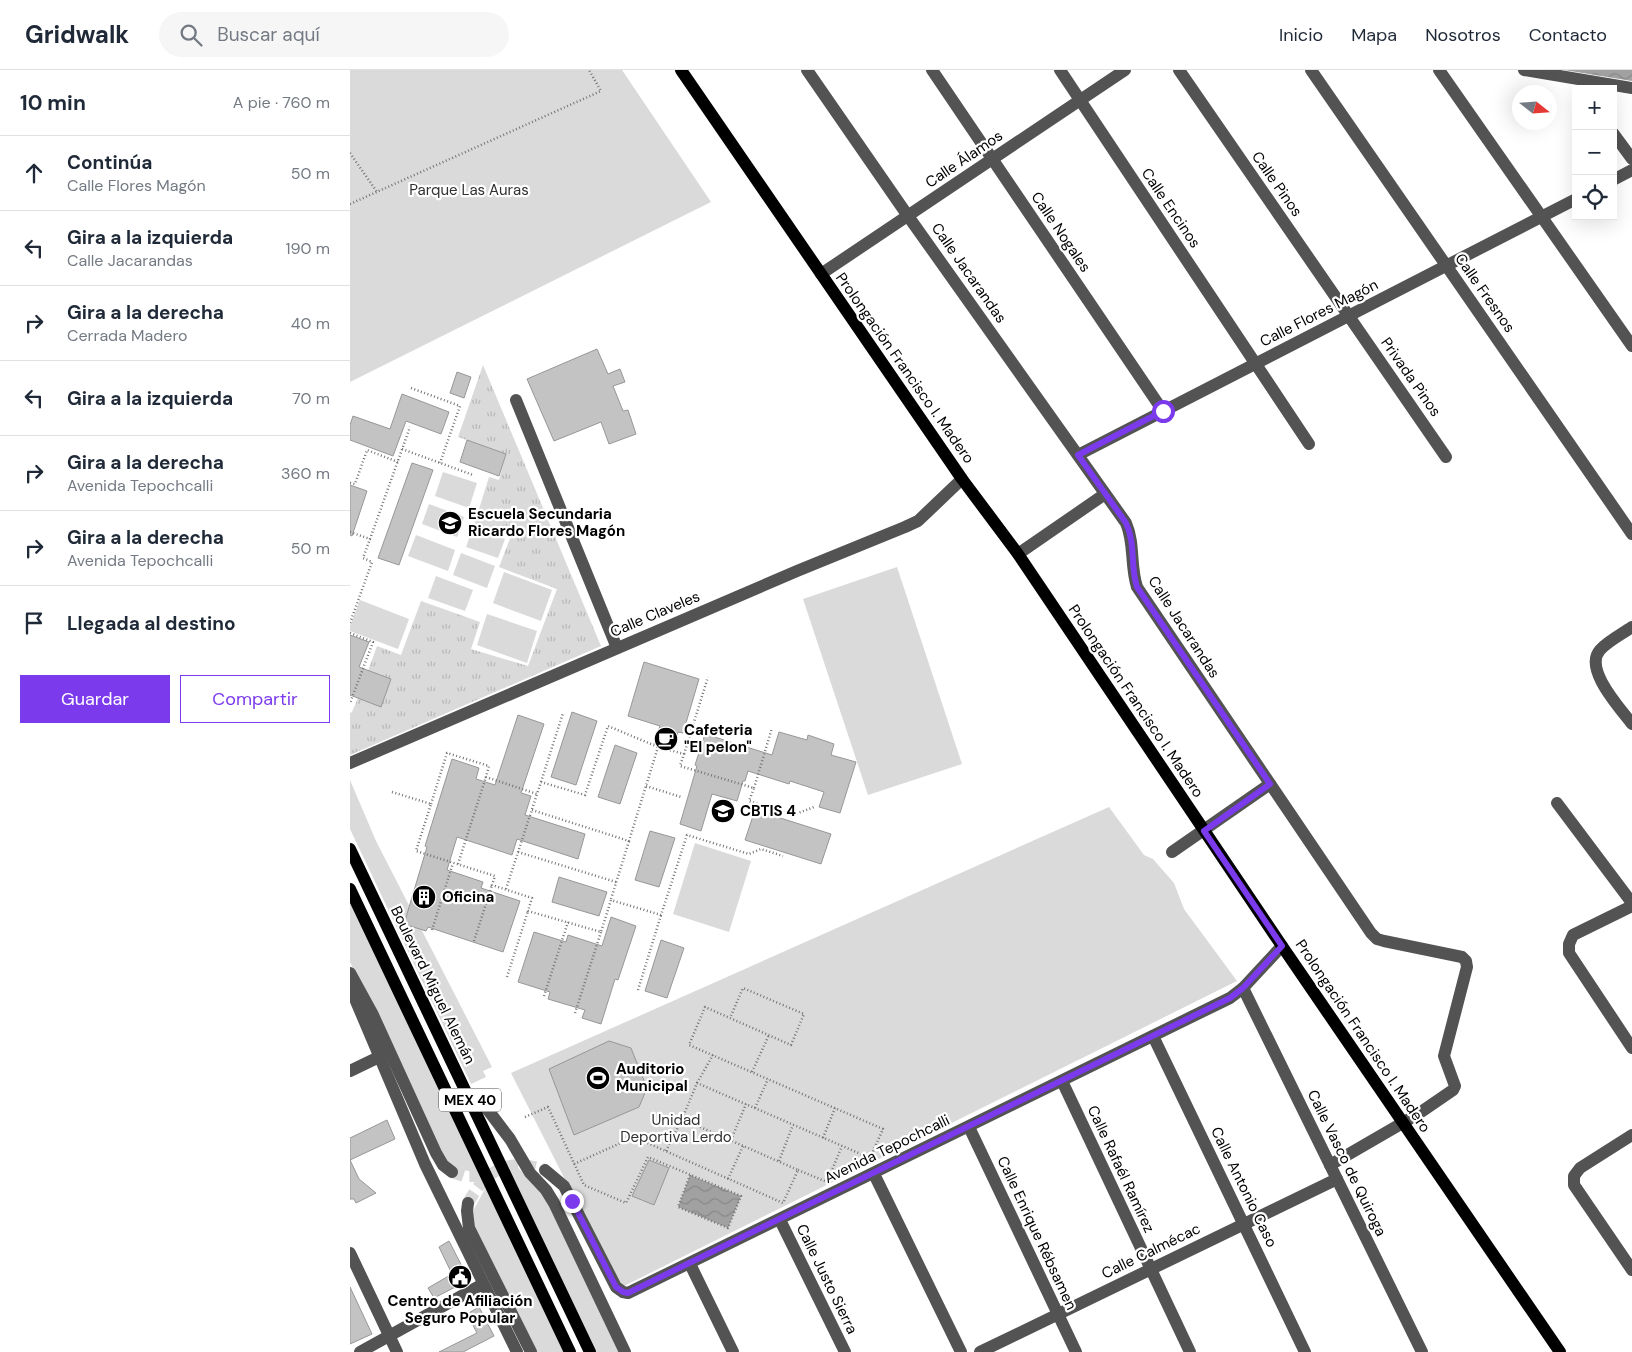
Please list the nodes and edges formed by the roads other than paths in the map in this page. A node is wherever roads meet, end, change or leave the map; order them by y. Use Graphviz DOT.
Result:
graph roads {
  1 [pos="681,70"];
  2 [pos="807,70"];
  3 [pos="932,70"];
  4 [pos="1060,70"];
  5 [pos="1125,70"];
  6 [pos="1179,70"];
  7 [pos="1312,70"];
  8 [pos="1440,70"];
  9 [pos="1524,70"];
  10 [pos="1578,84"];
  11 [pos="1632,88"];
  12 [pos="1080,100"];
  13 [pos="1617,139"];
  14 [pos="992,159"];
  15 [pos="1632,160"];
  16 [pos="1632,170"];
  17 [pos="1617,178"];
  18 [pos="1572,201"];
  19 [pos="908,216"];
  20 [pos="1542,217"];
  21 [pos="1447,266"];
  22 [pos="821,274"];
  23 [pos="1349,316"];
  24 [pos="1632,346"];
  25 [pos="1256,364"];
  26 [pos="516,400"];
  27 [pos="1163,411"];
  28 [pos="1309,444"];
  29 [pos="1078,455"];
  30 [pos="1446,457"];
  31 [pos="962,479"];
  32 [pos="1106,494"];
  33 [pos="1632,534"];
  34 [pos="1018,554"];
  35 [pos="1632,627"];
  36 [pos="617,648"];
  37 [pos="1632,724"];
  38 [pos="350,763"];
  39 [pos="1270,784"];
  40 [pos="1557,803"];
  41 [pos="1204,831"];
  42 [pos="350,849"];
  43 [pos="1172,852"];
  44 [pos="350,889"];
  45 [pos="1632,904"];
  46 [pos="1282,946"];
  47 [pos="350,973"];
  48 [pos="350,987"];
  49 [pos="1243,988"];
  50 [pos="1153,1036"];
  51 [pos="1632,1048"];
  52 [pos="379,1057"];
  53 [pos="350,1071"];
  54 [pos="1062,1081"];
  55 [pos="468,1096"];
  56 [pos="1403,1123"];
  57 [pos="969,1127"];
  58 [pos="1632,1135"];
  59 [pos="1330,1165"];
  60 [pos="545,1170"];
  61 [pos="452,1172"];
  62 [pos="874,1174"];
  63 [pos="1337,1179"];
  64 [pos="468,1203"];
  65 [pos="780,1220"];
  66 [pos="1244,1223"];
  67 [pos="350,1253"];
  68 [pos="690,1264"];
  69 [pos="1151,1269"];
  70 [pos="1632,1270"];
  71 [pos="483,1284"];
  72 [pos="1058,1314"];
  73 [pos="390,1336"];
  74 [pos="360,1352"];
  75 [pos="397,1352"];
  76 [pos="517,1352"];
  77 [pos="531,1352"];
  78 [pos="570,1352"];
  79 [pos="590,1352"];
  80 [pos="625,1352"];
  81 [pos="733,1352"];
  82 [pos="845,1352"];
  83 [pos="961,1352"];
  84 [pos="980,1352"];
  85 [pos="1076,1352"];
  86 [pos="1190,1352"];
  87 [pos="1306,1352"];
  88 [pos="1422,1352"];
  89 [pos="1560,1352"];
  1 -- 22 [label="main road, Prolongación Francisco I. Madero"];
  2 -- 19 [label="street, Calle Jacarandas"];
  3 -- 14 [label="street, Calle Nogales"];
  4 -- 12 [label="street, Calle Encinos"];
  5 -- 12 [label="street, Calle Álamos"];
  6 -- 23 [label="street, Calle Pinos"];
  7 -- 21 [label="street, Calle Fresnos"];
  8 -- 20 [label="street"];
  9 -- 10 [label="street"];
  10 -- 11 [label="street"];
  12 -- 14 [label="street, Calle Álamos"];
  12 -- 25 [label="street, Calle Encinos"];
  13 -- 15 [label="street"];
  14 -- 19 [label="street, Calle Álamos"];
  14 -- 27 [label="street, Calle Nogales"];
  16 -- 17 [label="street"];
  18 -- 20 [label="street, Calle Flores Magón"];
  19 -- 22 [label="street, Calle Álamos"];
  19 -- 29 [label="street, Calle Jacarandas"];
  20 -- 21 [label="street, Calle Flores Magón"];
  20 -- 24 [label="street"];
  21 -- 23 [label="street, Calle Flores Magón"];
  21 -- 33 [label="street, Calle Fresnos"];
  22 -- 31 [label="main road, Prolongación Francisco I. Madero"];
  23 -- 25 [label="street, Calle Flores Magón"];
  23 -- 30 [label="street, Privada Pinos"];
  25 -- 27 [label="street, Calle Flores Magón"];
  25 -- 28 [label="street, Calle Encinos"];
  26 -- 36 [label="street"];
  27 -- 29 [label="street, Calle Flores Magón"];
  29 -- 32 [label="street, Calle Jacarandas"];
  31 -- 34 [label="main road, Prolongación Francisco I. Madero"];
  31 -- 36 [label="street, Calle Claveles"];
  32 -- 34 [label="street"];
  32 -- 39 [label="street, Calle Jacarandas"];
  34 -- 41 [label="main road, Prolongación Francisco I. Madero"];
  35 -- 37 [label="street"];
  36 -- 38 [label="street, Calle Claveles"];
  39 -- 41 [label="street"];
  39 -- 56 [label="street, Calle Jacarandas"];
  40 -- 45 [label="street"];
  41 -- 43 [label="street"];
  41 -- 46 [label="main road, Prolongación Francisco I. Madero"];
  42 -- 55 [label="main road, Boulevard Miguel Alemán / MEX 40"];
  44 -- 78 [label="main road, MEX 40"];
  45 -- 51 [label="street"];
  46 -- 49 [label="street, Avenida Tepochcalli"];
  46 -- 56 [label="main road, Prolongación Francisco I. Madero"];
  47 -- 61 [label="street"];
  48 -- 52 [label="street"];
  49 -- 50 [label="street, Avenida Tepochcalli"];
  49 -- 59 [label="street, Calle Vasco de Quiroga"];
  50 -- 54 [label="street, Avenida Tepochcalli"];
  50 -- 66 [label="street, Calle Antonio Caso"];
  52 -- 53 [label="street"];
  52 -- 71 [label="street"];
  54 -- 57 [label="street, Avenida Tepochcalli"];
  54 -- 69 [label="street, Calle Rafaél Ramírez"];
  55 -- 79 [label="main road, Boulevard Miguel Alemán / MEX 40"];
  55 -- 80 [label="street"];
  56 -- 59 [label="street"];
  56 -- 89 [label="main road, Prolongación Francisco I. Madero"];
  57 -- 62 [label="street, Avenida Tepochcalli"];
  57 -- 72 [label="street, Calle Enrique Rébsamen"];
  58 -- 70 [label="street"];
  59 -- 63 [label="street, Calle Vasco de Quiroga"];
  60 -- 68 [label="street, Avenida Tepochcalli"];
  62 -- 65 [label="street, Avenida Tepochcalli"];
  62 -- 83 [label="street"];
  63 -- 66 [label="street, Calle Calmécac"];
  63 -- 88 [label="street, Calle Vasco de Quiroga"];
  64 -- 77 [label="street"];
  65 -- 68 [label="street, Avenida Tepochcalli"];
  65 -- 82 [label="street, Calle Justo Sierra"];
  66 -- 69 [label="street, Calle Calmécac"];
  66 -- 87 [label="street, Calle Antonio Caso"];
  67 -- 73 [label="street"];
  68 -- 81 [label="street"];
  69 -- 72 [label="street, Calle Calmécac"];
  69 -- 86 [label="street, Calle Rafaél Ramírez"];
  71 -- 73 [label="street"];
  71 -- 76 [label="street"];
  72 -- 84 [label="street, Calle Calmécac"];
  72 -- 85 [label="street, Calle Enrique Rébsamen"];
  73 -- 74 [label="street"];
  73 -- 75 [label="street"];
}
